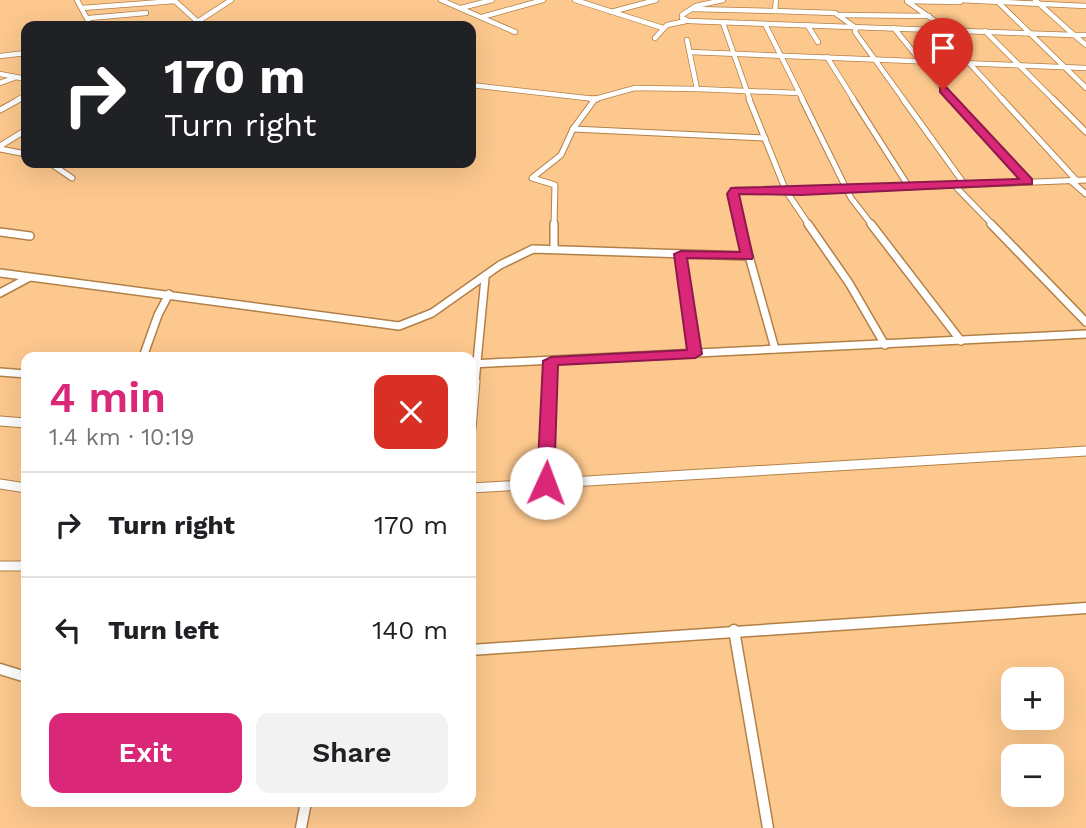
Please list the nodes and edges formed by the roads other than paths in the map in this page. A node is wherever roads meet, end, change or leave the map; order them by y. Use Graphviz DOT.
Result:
graph roads {
  1 [pos="77,0"];
  2 [pos="175,0"];
  3 [pos="231,0"];
  4 [pos="441,0"];
  5 [pos="492,0"];
  6 [pos="543,0"];
  7 [pos="575,0"];
  8 [pos="595,0"];
  9 [pos="656,0"];
  10 [pos="723,0"];
  11 [pos="776,0"];
  12 [pos="1035,0"];
  13 [pos="906,1"];
  14 [pos="922,1"];
  15 [pos="960,1"];
  16 [pos="998,1"];
  17 [pos="583,3"];
  18 [pos="1040,4"];
  19 [pos="1086,7"];
  20 [pos="82,8"];
  21 [pos="459,8"];
  22 [pos="691,8"];
  23 [pos="775,11"];
  24 [pos="611,12"];
  25 [pos="146,13"];
  26 [pos="840,15"];
  27 [pos="929,16"];
  28 [pos="481,17"];
  29 [pos="89,19"];
  30 [pos="197,21"];
  31 [pos="200,21"];
  32 [pos="686,21"];
  33 [pos="723,23"];
  34 [pos="765,24"];
  35 [pos="808,26"];
  36 [pos="663,28"];
  37 [pos="856,28"];
  38 [pos="894,28"];
  39 [pos="939,30"];
  40 [pos="948,30"];
  41 [pos="985,31"];
  42 [pos="514,32"];
  43 [pos="1031,33"];
  44 [pos="1074,35"];
  45 [pos="1086,35"];
  46 [pos="655,38"];
  47 [pos="687,40"];
  48 [pos="818,42"];
  49 [pos="1086,44"];
  50 [pos="690,52"];
  51 [pos="733,53"];
  52 [pos="21,54"];
  53 [pos="778,56"];
  54 [pos="0,57"];
  55 [pos="827,57"];
  56 [pos="874,59"];
  57 [pos="921,61"];
  58 [pos="968,63"];
  59 [pos="1018,66"];
  60 [pos="1065,67"];
  61 [pos="1086,68"];
  62 [pos="0,74"];
  63 [pos="17,78"];
  64 [pos="21,78"];
  65 [pos="0,83"];
  66 [pos="476,86"];
  67 [pos="1086,88"];
  68 [pos="697,89"];
  69 [pos="746,92"];
  70 [pos="799,93"];
  71 [pos="21,98"];
  72 [pos="595,99"];
  73 [pos="0,110"];
  74 [pos="573,129"];
  75 [pos="1086,132"];
  76 [pos="21,133"];
  77 [pos="765,138"];
  78 [pos="0,147"];
  79 [pos="21,153"];
  80 [pos="57,168"];
  81 [pos="72,178"];
  82 [pos="1086,180"];
  83 [pos="1074,181"];
  84 [pos="1028,182"];
  85 [pos="955,186"];
  86 [pos="965,186"];
  87 [pos="909,187"];
  88 [pos="847,189"];
  89 [pos="786,191"];
  90 [pos="1086,194"];
  91 [pos="0,232"];
  92 [pos="30,236"];
  93 [pos="554,249"];
  94 [pos="681,254"];
  95 [pos="747,257"];
  96 [pos="0,273"];
  97 [pos="28,278"];
  98 [pos="485,278"];
  99 [pos="0,293"];
  100 [pos="169,294"];
  101 [pos="1086,322"];
  102 [pos="1086,334"];
  103 [pos="961,341"];
  104 [pos="886,345"];
  105 [pos="775,349"];
  106 [pos="145,352"];
  107 [pos="476,352"];
  108 [pos="695,354"];
  109 [pos="551,361"];
  110 [pos="476,364"];
  111 [pos="0,372"];
  112 [pos="21,374"];
  113 [pos="0,421"];
  114 [pos="21,423"];
  115 [pos="1086,450"];
  116 [pos="546,483"];
  117 [pos="0,484"];
  118 [pos="21,487"];
  119 [pos="476,488"];
  120 [pos="0,566"];
  121 [pos="21,566"];
  122 [pos="1086,608"];
  123 [pos="734,630"];
  124 [pos="476,650"];
  125 [pos="0,669"];
  126 [pos="21,675"];
  127 [pos="305,807"];
  128 [pos="301,828"];
  129 [pos="768,828"];
  1 -- 20 [label="street"];
  2 -- 20 [label="street"];
  2 -- 30 [label="street"];
  3 -- 31 [label="street"];
  4 -- 21 [label="street"];
  5 -- 21 [label="street"];
  6 -- 28 [label="street"];
  7 -- 17 [label="street"];
  8 -- 17 [label="street"];
  9 -- 24 [label="street"];
  10 -- 22 [label="street"];
  11 -- 23 [label="street"];
  12 -- 18 [label="street"];
  13 -- 14 [label="street"];
  13 -- 27 [label="street"];
  14 -- 15 [label="street"];
  15 -- 16 [label="street"];
  16 -- 18 [label="street"];
  16 -- 43 [label="street"];
  17 -- 24 [label="street"];
  18 -- 19 [label="street"];
  18 -- 44 [label="street"];
  20 -- 29 [label="street"];
  21 -- 28 [label="street"];
  22 -- 23 [label="street"];
  22 -- 32 [label="street"];
  23 -- 26 [label="street"];
  24 -- 36 [label="street"];
  25 -- 29 [label="street"];
  26 -- 27 [label="street"];
  26 -- 37 [label="street"];
  27 -- 40 [label="street"];
  28 -- 42 [label="street"];
  32 -- 33 [label="street"];
  32 -- 36 [label="street"];
  33 -- 34 [label="street"];
  33 -- 51 [label="street"];
  34 -- 35 [label="street"];
  34 -- 53 [label="street"];
  35 -- 37 [label="street"];
  35 -- 48 [label="street"];
  36 -- 46 [label="street"];
  37 -- 38 [label="street"];
  37 -- 56 [label="street"];
  38 -- 39 [label="street"];
  38 -- 57 [label="street"];
  39 -- 40 [label="street"];
  39 -- 58 [label="street"];
  40 -- 41 [label="street"];
  41 -- 43 [label="street"];
  41 -- 59 [label="street"];
  43 -- 44 [label="street"];
  43 -- 60 [label="street"];
  44 -- 45 [label="street"];
  44 -- 49 [label="street"];
  47 -- 50 [label="street"];
  50 -- 51 [label="street"];
  50 -- 68 [label="street"];
  51 -- 53 [label="street"];
  51 -- 69 [label="street"];
  52 -- 54 [label="street"];
  53 -- 55 [label="street"];
  53 -- 70 [label="street"];
  55 -- 56 [label="street"];
  55 -- 87 [label="street"];
  56 -- 57 [label="street"];
  56 -- 86 [label="street"];
  57 -- 58 [label="street"];
  57 -- 84 [label="street"];
  58 -- 59 [label="street"];
  58 -- 83 [label="street"];
  59 -- 60 [label="street"];
  59 -- 75 [label="street"];
  60 -- 61 [label="street"];
  60 -- 67 [label="street"];
  62 -- 63 [label="street"];
  63 -- 64 [label="street"];
  63 -- 65 [label="street"];
  66 -- 72 [label="street"];
  68 -- 69 [label="street"];
  68 -- 72 [label="street"];
  69 -- 70 [label="street"];
  69 -- 77 [label="street"];
  70 -- 88 [label="street"];
  71 -- 73 [label="street"];
  72 -- 74 [label="street"];
  74 -- 77 [label="street"];
  74 -- 93 [label="street"];
  76 -- 78 [label="street"];
  77 -- 89 [label="street"];
  78 -- 79 [label="street"];
  80 -- 81 [label="street"];
  82 -- 83 [label="street"];
  83 -- 84 [label="street"];
  83 -- 90 [label="street"];
  84 -- 86 [label="street"];
  85 -- 86 [label="street"];
  85 -- 87 [label="street"];
  85 -- 101 [label="street"];
  87 -- 88 [label="street"];
  88 -- 89 [label="street"];
  88 -- 103 [label="street"];
  89 -- 95 [label="street"];
  89 -- 104 [label="street"];
  91 -- 92 [label="street"];
  93 -- 94 [label="street"];
  93 -- 98 [label="street"];
  94 -- 95 [label="street"];
  94 -- 108 [label="street"];
  95 -- 105 [label="street"];
  96 -- 97 [label="street"];
  97 -- 99 [label="street"];
  97 -- 100 [label="street"];
  98 -- 100 [label="street"];
  98 -- 107 [label="street"];
  100 -- 106 [label="street"];
  102 -- 103 [label="street"];
  103 -- 104 [label="street"];
  104 -- 105 [label="street"];
  105 -- 108 [label="street"];
  108 -- 109 [label="street"];
  109 -- 110 [label="street"];
  109 -- 116 [label="street"];
  111 -- 112 [label="street"];
  113 -- 114 [label="street"];
  115 -- 116 [label="street"];
  116 -- 119 [label="street"];
  117 -- 118 [label="street"];
  120 -- 121 [label="street"];
  122 -- 123 [label="street"];
  123 -- 124 [label="street"];
  123 -- 129 [label="street"];
  125 -- 126 [label="street"];
  127 -- 128 [label="street"];
}
